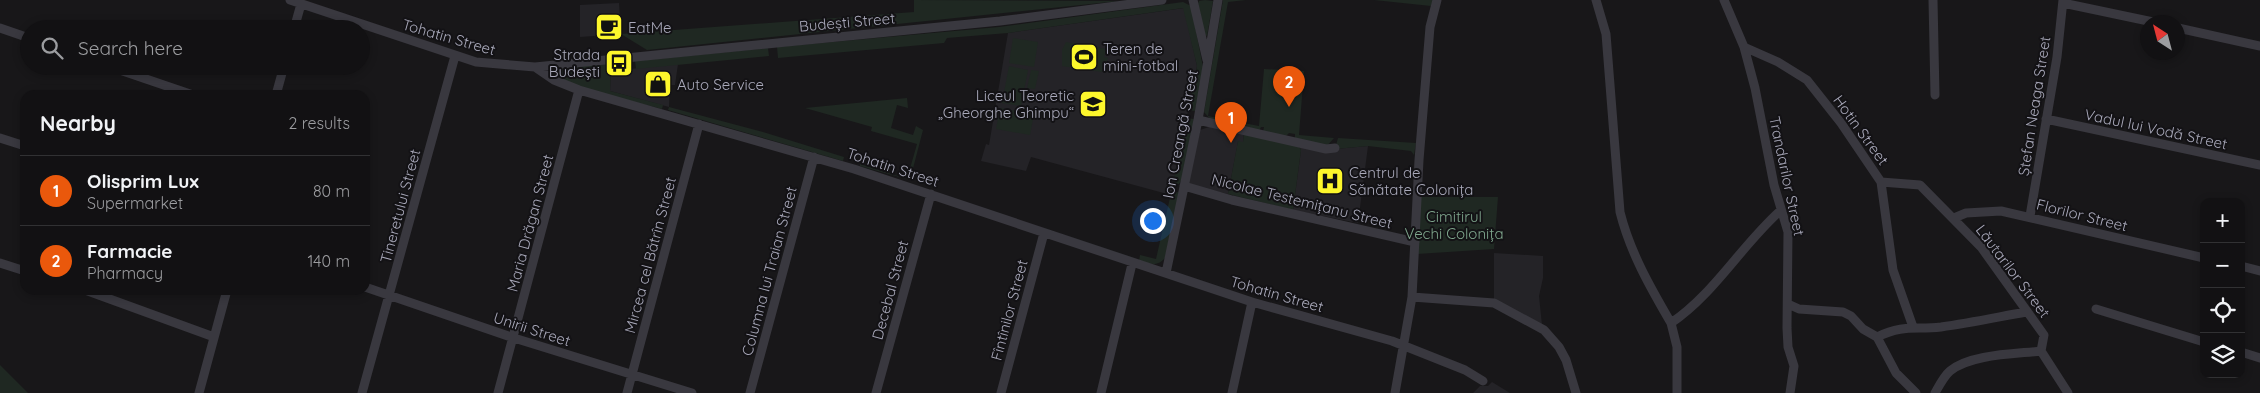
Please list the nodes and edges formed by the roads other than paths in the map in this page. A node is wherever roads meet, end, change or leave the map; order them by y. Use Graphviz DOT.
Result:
graph roads {
  1 [pos="290,0"];
  2 [pos="1162,0"];
  3 [pos="1193,0"];
  4 [pos="1218,0"];
  5 [pos="1437,0"];
  6 [pos="1596,0"];
  7 [pos="1724,0"];
  8 [pos="1933,0"];
  9 [pos="2063,2"];
  10 [pos="301,4"];
  11 [pos="2140,19"];
  12 [pos="297,20"];
  13 [pos="348,20"];
  14 [pos="370,27"];
  15 [pos="0,28"];
  16 [pos="2185,30"];
  17 [pos="20,35"];
  18 [pos="2260,46"];
  19 [pos="1744,47"];
  20 [pos="455,56"];
  21 [pos="1208,66"];
  22 [pos="534,67"];
  23 [pos="134,75"];
  24 [pos="282,75"];
  25 [pos="178,90"];
  26 [pos="277,90"];
  27 [pos="579,90"];
  28 [pos="1935,95"];
  29 [pos="2046,119"];
  30 [pos="1198,120"];
  31 [pos="699,124"];
  32 [pos="0,138"];
  33 [pos="20,144"];
  34 [pos="1335,148"];
  35 [pos="814,157"];
  36 [pos="2260,165"];
  37 [pos="1881,182"];
  38 [pos="1184,186"];
  39 [pos="931,194"];
  40 [pos="1780,211"];
  41 [pos="2030,216"];
  42 [pos="1954,218"];
  43 [pos="1044,233"];
  44 [pos="1415,242"];
  45 [pos="2200,257"];
  46 [pos="0,263"];
  47 [pos="1132,264"];
  48 [pos="2245,267"];
  49 [pos="20,269"];
  50 [pos="2260,271"];
  51 [pos="1166,273"];
  52 [pos="370,289"];
  53 [pos="99,295"];
  54 [pos="226,295"];
  55 [pos="390,295"];
  56 [pos="1412,297"];
  57 [pos="1252,302"];
  58 [pos="1788,304"];
  59 [pos="2096,309"];
  60 [pos="2026,312"];
  61 [pos="1671,323"];
  62 [pos="1912,327"];
  63 [pos="214,337"];
  64 [pos="1877,337"];
  65 [pos="514,338"];
  66 [pos="2200,341"];
  67 [pos="1404,346"];
  68 [pos="2041,351"];
  69 [pos="2245,353"];
  70 [pos="2260,358"];
  71 [pos="632,374"];
  72 [pos="1483,381"];
  73 [pos="199,393"];
  74 [pos="362,393"];
  75 [pos="498,393"];
  76 [pos="627,393"];
  77 [pos="692,393"];
  78 [pos="750,393"];
  79 [pos="876,393"];
  80 [pos="1001,393"];
  81 [pos="1101,393"];
  82 [pos="1232,393"];
  83 [pos="1395,393"];
  84 [pos="1576,393"];
  85 [pos="1677,393"];
  86 [pos="1790,393"];
  87 [pos="1916,393"];
  88 [pos="1934,393"];
  89 [pos="2068,393"];
  1 -- 10 [label="street, Tohatin Street"];
  2 -- 22 [label="street, Budești Street"];
  3 -- 21 [label="street"];
  4 -- 21 [label="street, Ion Creangă Street"];
  5 -- 44 [label="street"];
  6 -- 61 [label="street"];
  7 -- 19 [label="street, Trandarilor Street"];
  8 -- 28 [label="street"];
  9 -- 11 [label="street"];
  9 -- 29 [label="street, Ștefan Neaga Street"];
  10 -- 12 [label="street"];
  10 -- 13 [label="street, Tohatin Street"];
  14 -- 20 [label="street, Tohatin Street"];
  15 -- 17 [label="street"];
  16 -- 18 [label="street"];
  19 -- 37 [label="street, Hotin Street"];
  19 -- 40 [label="street, Trandarilor Street"];
  20 -- 22 [label="street, Tohatin Street"];
  20 -- 55 [label="street, Tineretului Street"];
  21 -- 30 [label="street, Ion Creangă Street"];
  22 -- 27 [label="street, Tohatin Street"];
  23 -- 25 [label="street"];
  24 -- 26 [label="street"];
  27 -- 31 [label="street, Tohatin Street"];
  27 -- 65 [label="street, Maria Drăgan Street"];
  29 -- 36 [label="street, Vadul lui Vodă Street"];
  29 -- 41 [label="street, Ștefan Neaga Street"];
  30 -- 34 [label="street"];
  30 -- 38 [label="street, Ion Creangă Street"];
  31 -- 35 [label="street, Tohatin Street"];
  31 -- 71 [label="street, Mircea cel Bătrîn Street"];
  32 -- 33 [label="street"];
  35 -- 39 [label="street, Tohatin Street"];
  35 -- 78 [label="street, Columna lui Traian Street"];
  37 -- 42 [label="street, Lăutarilor Street"];
  37 -- 62 [label="street, Hotin Street"];
  38 -- 44 [label="street, Nicolae Testemițanu Street"];
  38 -- 51 [label="street, Ion Creangă Street"];
  39 -- 43 [label="street, Tohatin Street"];
  39 -- 79 [label="street, Decebal Street"];
  40 -- 58 [label="street, Trandarilor Street"];
  40 -- 61 [label="street"];
  41 -- 42 [label="street, Florilor Street"];
  41 -- 45 [label="street, Florilor Street"];
  42 -- 60 [label="street, Lăutarilor Street"];
  43 -- 47 [label="street, Tohatin Street"];
  43 -- 80 [label="street, Fîntînilor Street"];
  44 -- 56 [label="street"];
  46 -- 49 [label="street"];
  47 -- 51 [label="street, Tohatin Street"];
  47 -- 81 [label="street"];
  48 -- 50 [label="street"];
  51 -- 57 [label="street, Tohatin Street"];
  52 -- 55 [label="street, Unirii Street"];
  53 -- 63 [label="street"];
  54 -- 63 [label="street"];
  55 -- 65 [label="street, Unirii Street"];
  55 -- 74 [label="street, Tineretului Street"];
  56 -- 67 [label="street"];
  56 -- 84 [label="street"];
  57 -- 67 [label="street, Tohatin Street"];
  57 -- 82 [label="street"];
  58 -- 64 [label="street"];
  58 -- 86 [label="street, Trandarilor Street"];
  59 -- 66 [label="street"];
  60 -- 62 [label="street"];
  60 -- 68 [label="street, Lăutarilor Street"];
  61 -- 85 [label="street"];
  62 -- 64 [label="street"];
  63 -- 73 [label="street"];
  64 -- 87 [label="street"];
  65 -- 71 [label="street, Unirii Street"];
  65 -- 75 [label="street, Maria Drăgan Street"];
  67 -- 72 [label="street, Tohatin Street"];
  67 -- 83 [label="street"];
  68 -- 88 [label="street"];
  68 -- 89 [label="street, Lăutarilor Street"];
  69 -- 70 [label="street"];
  71 -- 76 [label="street, Mircea cel Bătrîn Street"];
  71 -- 77 [label="street, Unirii Street"];
}
